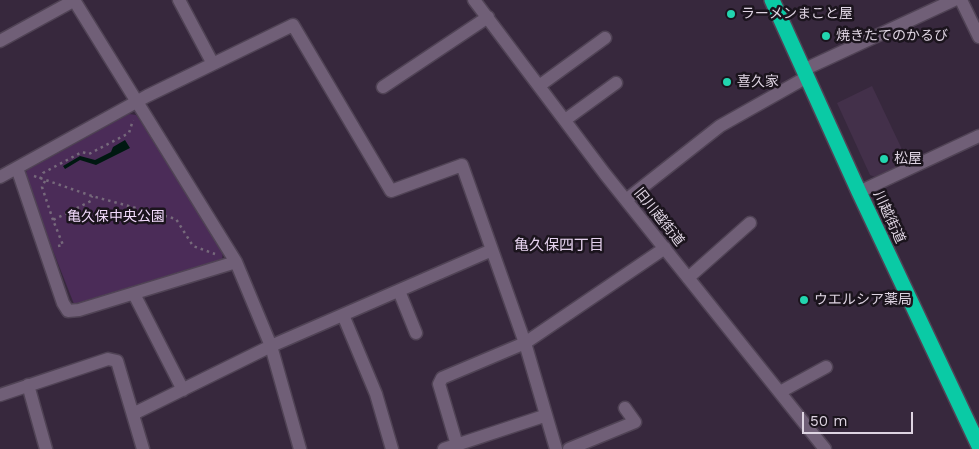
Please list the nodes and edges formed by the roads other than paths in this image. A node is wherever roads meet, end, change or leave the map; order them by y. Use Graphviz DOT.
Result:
graph roads {
  1 [pos="74,0"];
  2 [pos="179,0"];
  3 [pos="474,0"];
  4 [pos="772,0"];
  5 [pos="954,0"];
  6 [pos="961,0"];
  7 [pos="488,18"];
  8 [pos="979,37"];
  9 [pos="605,38"];
  10 [pos="0,41"];
  11 [pos="212,64"];
  12 [pos="805,74"];
  13 [pos="616,82"];
  14 [pos="539,86"];
  15 [pos="383,87"];
  16 [pos="138,102"];
  17 [pos="565,120"];
  18 [pos="979,136"];
  19 [pos="17,168"];
  20 [pos="0,177"];
  21 [pos="859,192"];
  22 [pos="626,200"];
  23 [pos="750,223"];
  24 [pos="665,248"];
  25 [pos="492,250"];
  26 [pos="236,262"];
  27 [pos="688,278"];
  28 [pos="399,291"];
  29 [pos="134,294"];
  30 [pos="343,315"];
  31 [pos="416,333"];
  32 [pos="525,342"];
  33 [pos="271,346"];
  34 [pos="826,367"];
  35 [pos="28,385"];
  36 [pos="183,390"];
  37 [pos="780,392"];
  38 [pos="0,395"];
  39 [pos="625,408"];
  40 [pos="132,414"];
  41 [pos="544,416"];
  42 [pos="457,445"];
  43 [pos="979,446"];
  44 [pos="46,449"];
  45 [pos="143,449"];
  46 [pos="300,449"];
  47 [pos="392,449"];
  48 [pos="444,449"];
  49 [pos="556,449"];
  50 [pos="569,449"];
  51 [pos="825,449"];
  1 -- 10 [label="street"];
  1 -- 16 [label="street"];
  2 -- 11 [label="street"];
  3 -- 7 [label="street, 旧川越街道"];
  4 -- 12 [label="highway, 川越街道"];
  5 -- 12 [label="street"];
  6 -- 8 [label="street"];
  7 -- 14 [label="street, 旧川越街道"];
  7 -- 15 [label="street"];
  9 -- 14 [label="street"];
  11 -- 16 [label="street"];
  11 -- 25 [label="street"];
  12 -- 21 [label="highway, 川越街道"];
  12 -- 22 [label="street"];
  13 -- 17 [label="street"];
  14 -- 17 [label="street, 旧川越街道"];
  16 -- 19 [label="street"];
  16 -- 26 [label="street"];
  17 -- 22 [label="street, 旧川越街道"];
  18 -- 21 [label="street"];
  19 -- 20 [label="street"];
  19 -- 29 [label="street"];
  21 -- 43 [label="highway, 川越街道"];
  22 -- 24 [label="street, 旧川越街道"];
  23 -- 27 [label="street"];
  24 -- 27 [label="street, 旧川越街道"];
  24 -- 32 [label="street"];
  25 -- 28 [label="street"];
  25 -- 32 [label="street"];
  26 -- 29 [label="street"];
  26 -- 33 [label="street"];
  27 -- 37 [label="street, 旧川越街道"];
  28 -- 30 [label="street"];
  28 -- 31 [label="street"];
  29 -- 36 [label="street"];
  30 -- 33 [label="street"];
  30 -- 47 [label="street"];
  32 -- 41 [label="street"];
  32 -- 42 [label="street"];
  33 -- 36 [label="street"];
  33 -- 46 [label="street"];
  34 -- 37 [label="street"];
  35 -- 38 [label="street"];
  35 -- 40 [label="street"];
  35 -- 44 [label="street"];
  36 -- 40 [label="street"];
  37 -- 51 [label="street, 旧川越街道"];
  39 -- 50 [label="street"];
  40 -- 45 [label="street"];
  41 -- 42 [label="street"];
  41 -- 49 [label="street"];
  42 -- 48 [label="street"];
}
